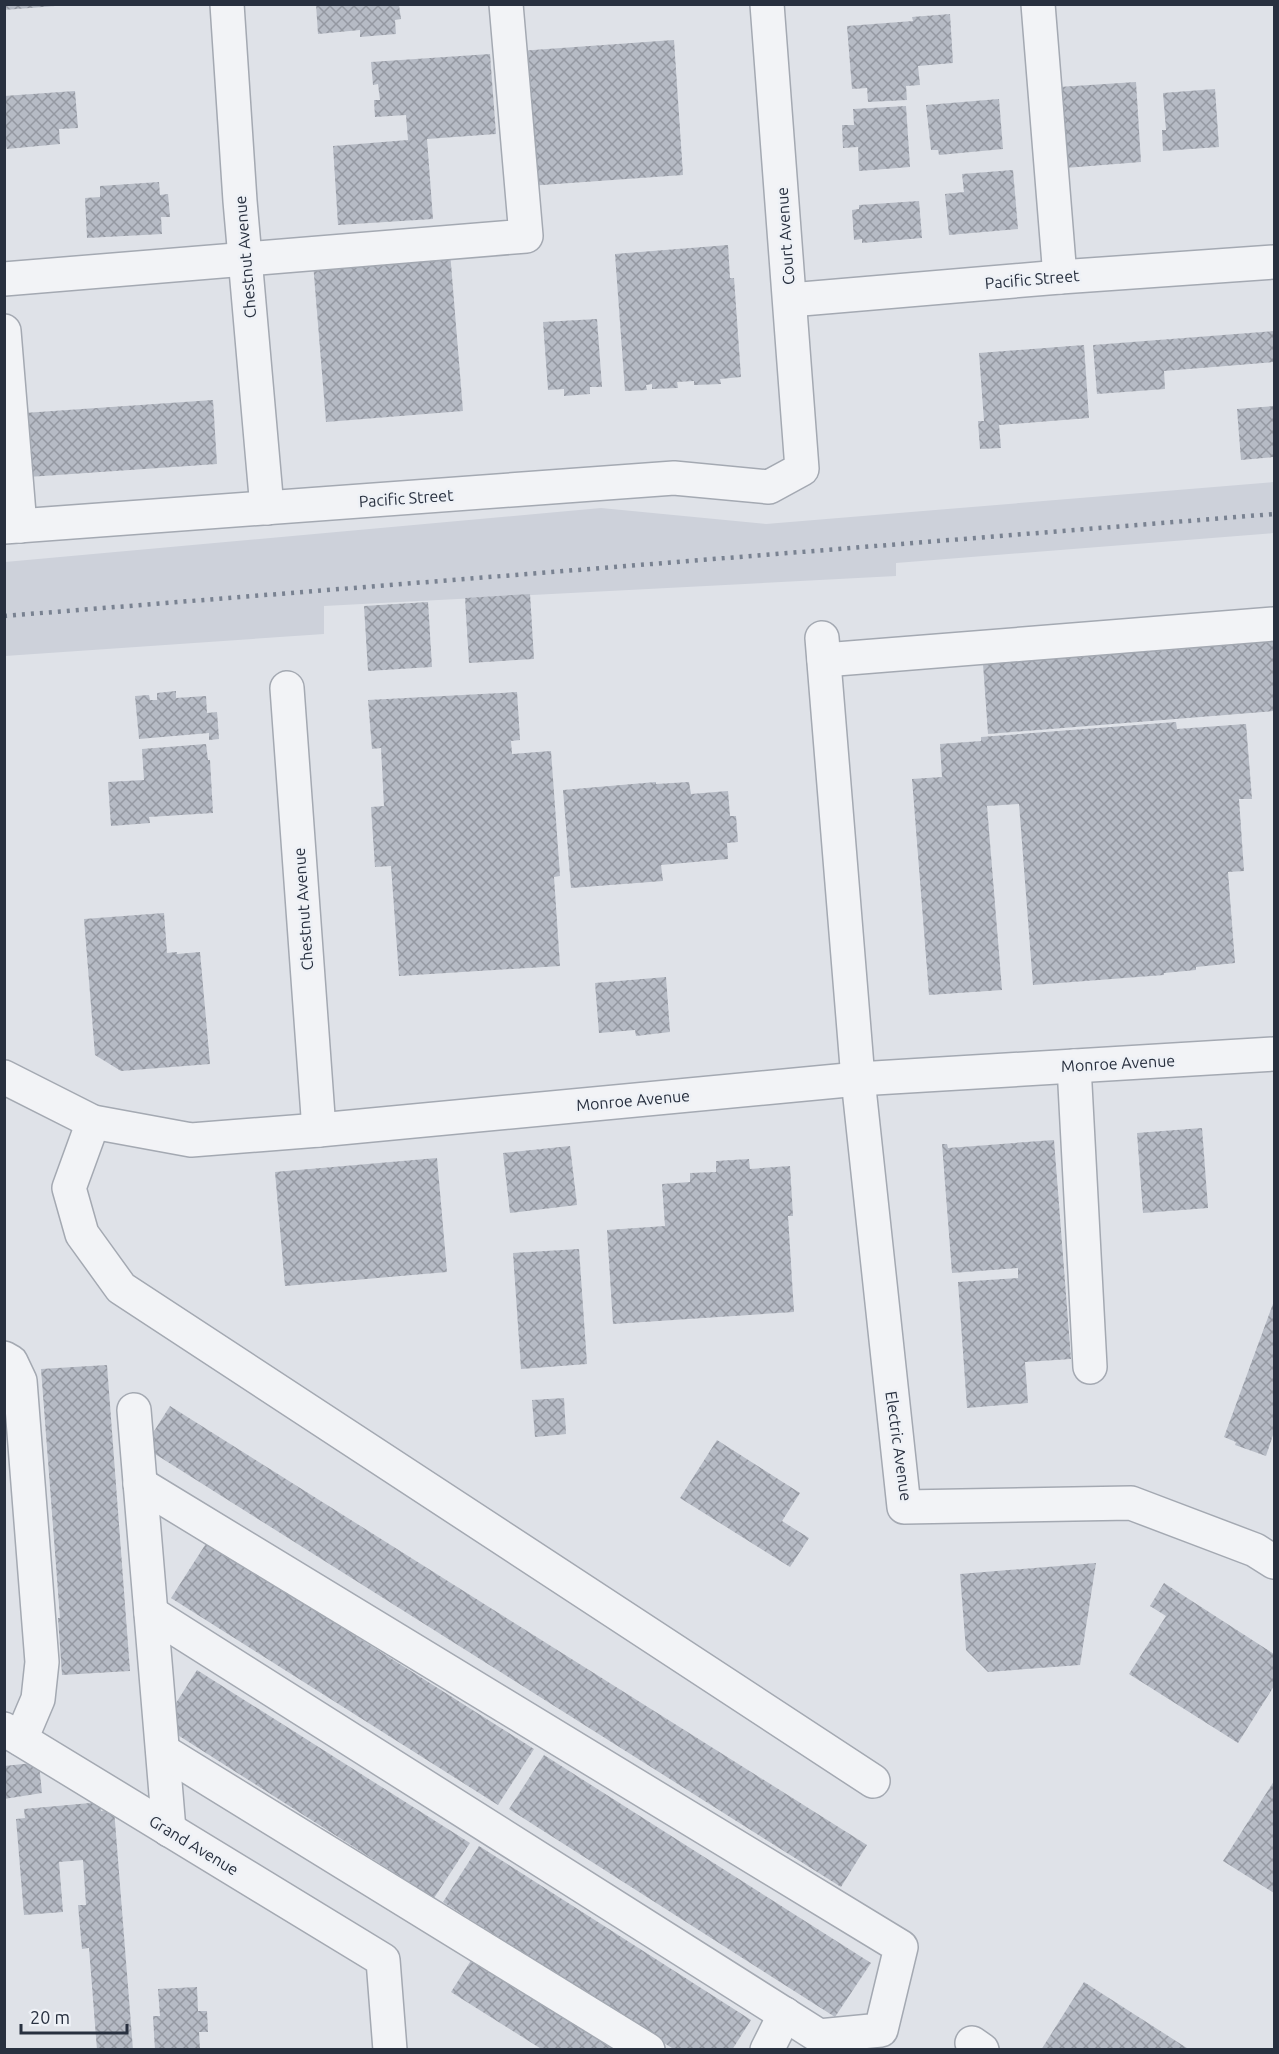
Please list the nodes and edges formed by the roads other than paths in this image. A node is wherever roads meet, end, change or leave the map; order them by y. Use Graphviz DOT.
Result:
graph roads {
  1 [pos="227,4"];
  2 [pos="506,4"];
  3 [pos="767,4"];
  4 [pos="1038,4"];
  5 [pos="245,259"];
  6 [pos="1275,262"];
  7 [pos="1060,277"];
  8 [pos="4,279"];
  9 [pos="790,300"];
  10 [pos="4,331"];
  11 [pos="802,468"];
  12 [pos="267,508"];
  13 [pos="12,526"];
  14 [pos="1275,624"];
  15 [pos="287,688"];
  16 [pos="1275,1054"];
  17 [pos="1074,1066"];
  18 [pos="4,1077"];
  19 [pos="858,1079"];
  20 [pos="93,1122"];
  21 [pos="320,1130"];
  22 [pos="4,1358"];
  23 [pos="1090,1367"];
  24 [pos="134,1410"];
  25 [pos="140,1484"];
  26 [pos="1275,1562"];
  27 [pos="151,1613"];
  28 [pos="13,1734"];
  29 [pos="163,1751"];
  30 [pos="873,1781"];
  31 [pos="169,1830"];
  32 [pos="785,2014"];
  33 [pos="390,2049"];
  34 [pos="648,2049"];
  35 [pos="766,2049"];
  1 -- 5 [label="street, Chestnut Avenue"];
  2 -- 5 [label="street"];
  3 -- 9 [label="street, Court Avenue"];
  4 -- 7 [label="street"];
  5 -- 8 [label="street"];
  5 -- 12 [label="street, Chestnut Avenue"];
  6 -- 7 [label="street, Pacific Street"];
  7 -- 9 [label="street, Pacific Street"];
  9 -- 11 [label="street, Court Avenue"];
  10 -- 13 [label="street"];
  11 -- 12 [label="street, Pacific Street"];
  12 -- 13 [label="street, Pacific Street"];
  14 -- 19 [label="street"];
  15 -- 21 [label="street, Chestnut Avenue"];
  16 -- 17 [label="street, Monroe Avenue"];
  17 -- 19 [label="street, Monroe Avenue"];
  17 -- 23 [label="street"];
  18 -- 20 [label="street, Monroe Avenue"];
  19 -- 21 [label="street, Monroe Avenue"];
  19 -- 26 [label="street, Electric Avenue"];
  20 -- 21 [label="street, Monroe Avenue"];
  20 -- 30 [label="street"];
  22 -- 28 [label="street"];
  24 -- 25 [label="street"];
  25 -- 27 [label="street"];
  25 -- 32 [label="street"];
  27 -- 29 [label="street"];
  27 -- 32 [label="street"];
  28 -- 31 [label="street, Grand Avenue"];
  29 -- 31 [label="street"];
  29 -- 34 [label="street"];
  31 -- 33 [label="street, Grand Avenue"];
  32 -- 35 [label="street"];
}
